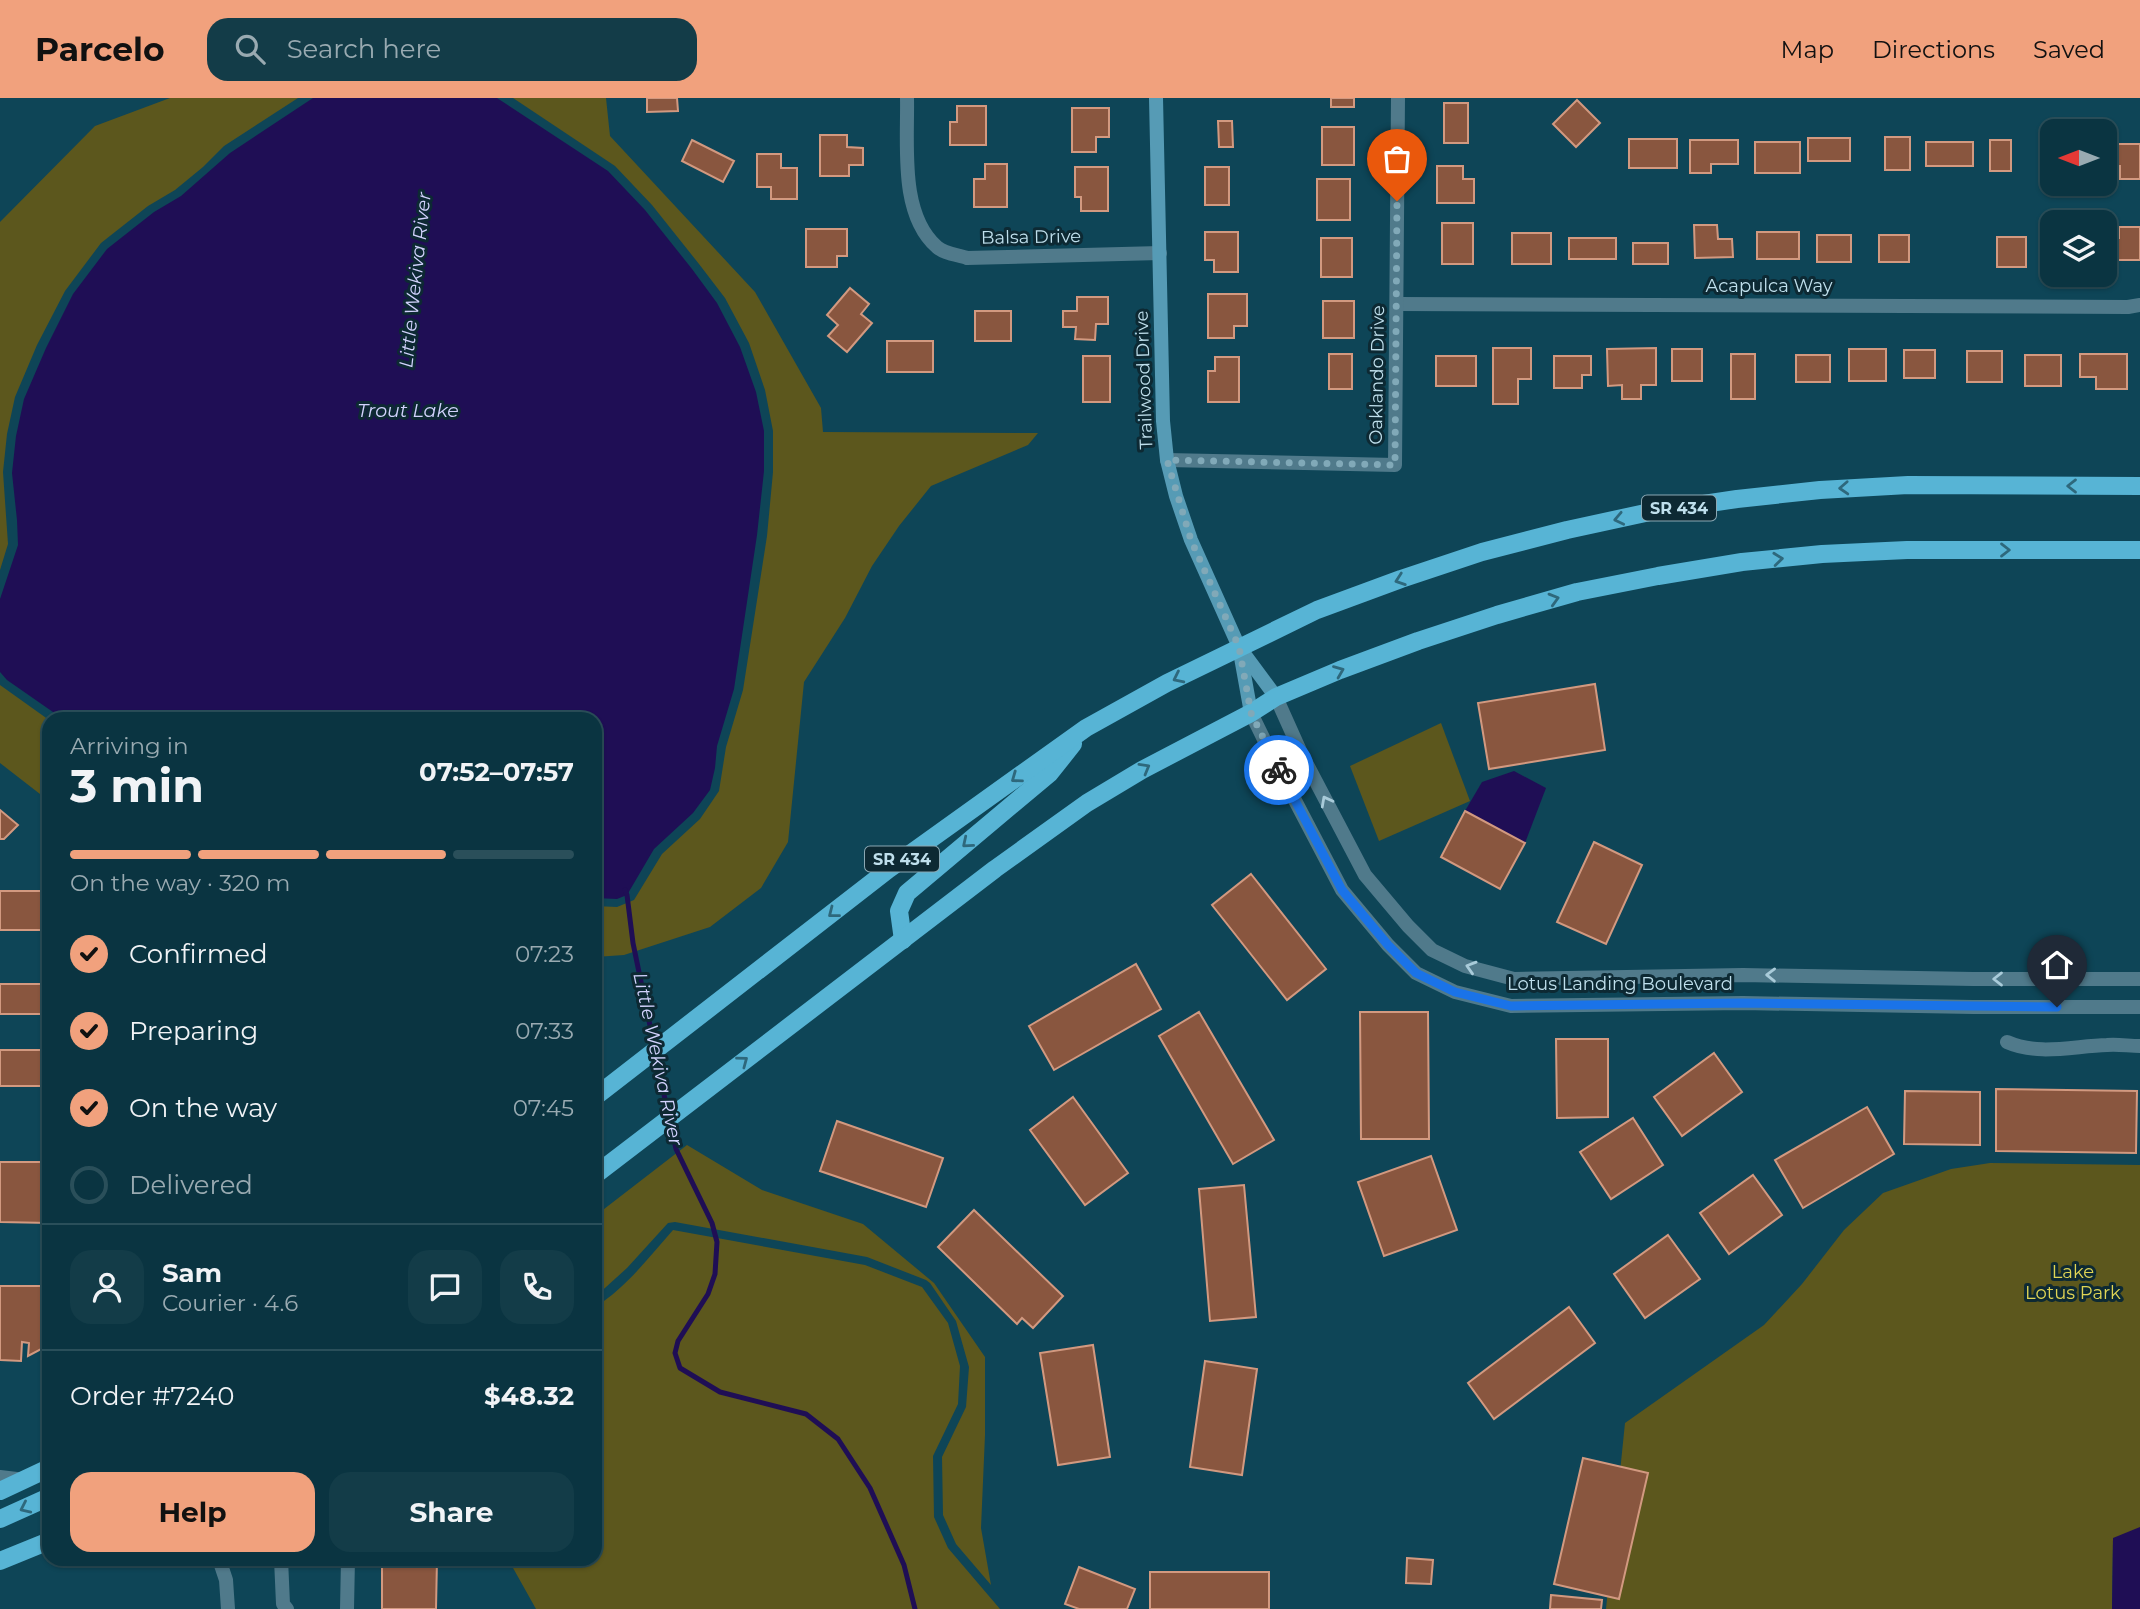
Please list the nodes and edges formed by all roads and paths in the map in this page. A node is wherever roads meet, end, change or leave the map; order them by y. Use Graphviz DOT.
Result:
graph roads {
  1 [pos="907,98"];
  2 [pos="1156,98"];
  3 [pos="1398,98"];
  4 [pos="1160,253"];
  5 [pos="1397,304"];
  6 [pos="2140,305"];
  7 [pos="1167,460"];
  8 [pos="2140,486"];
  9 [pos="2140,550"];
  10 [pos="1239,647"];
  11 [pos="1276,697"];
  12 [pos="1251,713"];
  13 [pos="1086,728"];
  14 [pos="903,940"];
  15 [pos="2140,979"];
  16 [pos="2140,1007"];
  17 [pos="2007,1042"];
  18 [pos="2140,1046"];
  19 [pos="602,1092"];
  20 [pos="602,1170"];
  21 [pos="42,1472"];
  22 [pos="0,1477"];
  23 [pos="26,1480"];
  24 [pos="0,1491"];
  25 [pos="42,1499"];
  26 [pos="0,1519"];
  27 [pos="42,1544"];
  28 [pos="0,1561"];
  29 [pos="221,1566"];
  30 [pos="281,1566"];
  31 [pos="348,1566"];
  32 [pos="228,1609"];
  33 [pos="287,1609"];
  34 [pos="347,1609"];
  1 -- 4 [label="street, Balsa Drive"];
  2 -- 4 [label="street, Trailwood Drive"];
  3 -- 5 [label="street, Oaklando Drive"];
  4 -- 7 [label="street, Trailwood Drive"];
  5 -- 6 [label="street, Acapulca Way"];
  5 -- 7 [label="street, Oaklando Drive"];
  7 -- 10 [label="street, Trailwood Drive"];
  8 -- 10 [label="main road, SR 434, one-way"];
  11 -- 9 [label="main road, one-way"];
  10 -- 11 [label="street, Trailwood Drive"];
  10 -- 12 [label="street, Trailwood Drive"];
  10 -- 13 [label="main road, SR 434, one-way"];
  11 -- 12 [label="main road"];
  15 -- 11 [label="street, Lotus Landing Boulevard, one-way"];
  14 -- 12 [label="main road, one-way"];
  12 -- 16 [label="street, Lotus Landing Boulevard"];
  13 -- 14 [label="main road, one-way"];
  13 -- 19 [label="main road, SR 434, one-way"];
  20 -- 14 [label="main road, one-way"];
  17 -- 18 [label="street"];
  21 -- 23 [label="main road"];
  22 -- 23 [label="street"];
  23 -- 24 [label="main road"];
  25 -- 26 [label="main road, one-way"];
  27 -- 28 [label="main road"];
  29 -- 32 [label="street"];
  30 -- 33 [label="street"];
  31 -- 34 [label="street"];
}
